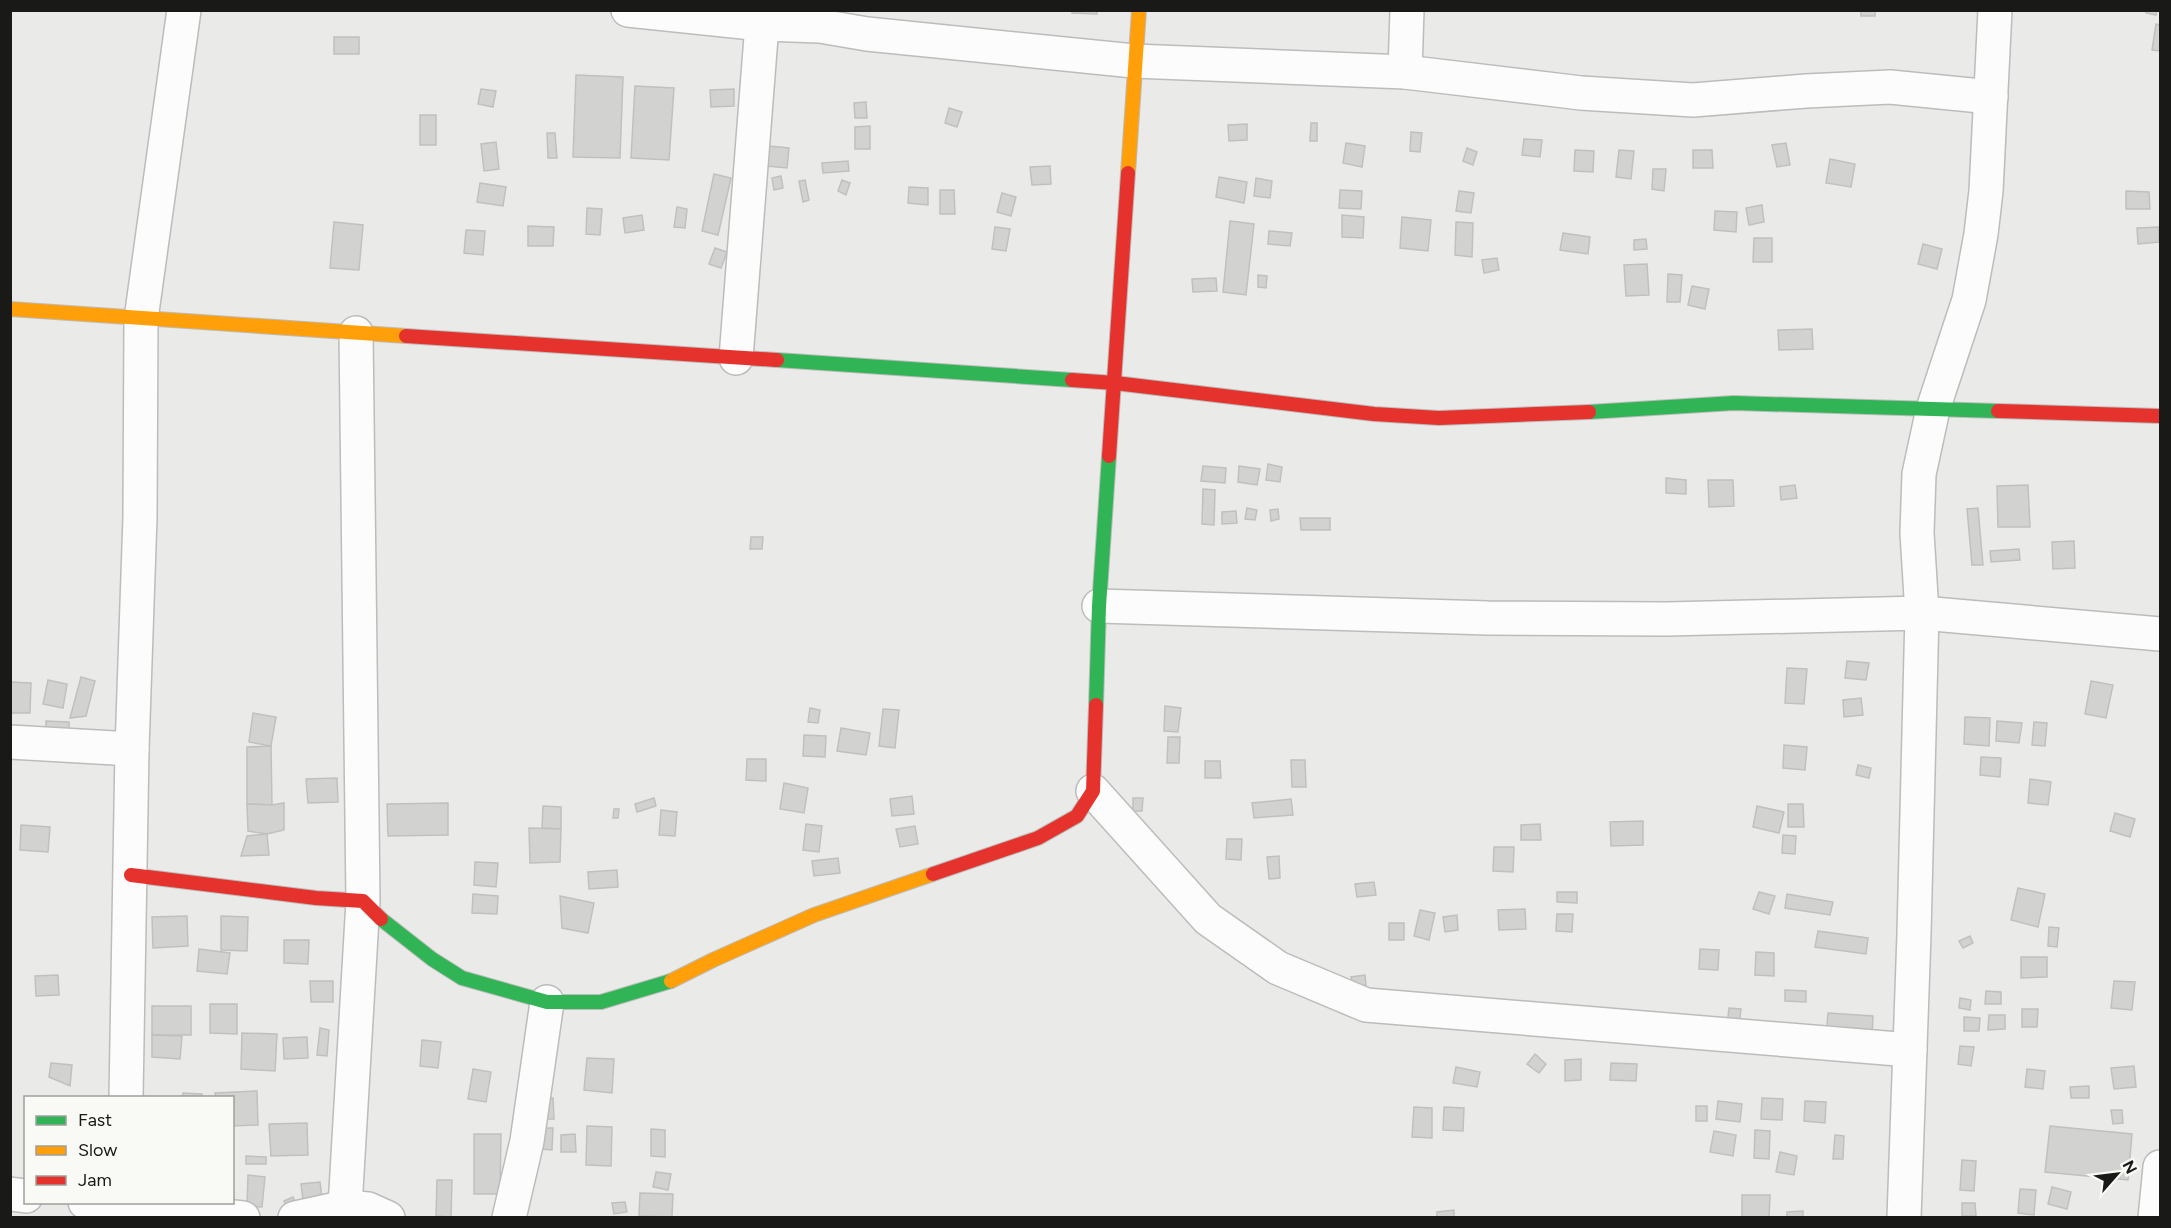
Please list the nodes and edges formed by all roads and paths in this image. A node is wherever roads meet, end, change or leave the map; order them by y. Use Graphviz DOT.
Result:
graph roads {
  1 [pos="184,10"];
  2 [pos="628,10"];
  3 [pos="1139,10"];
  4 [pos="1407,10"];
  5 [pos="1995,10"];
  6 [pos="868,22"];
  7 [pos="762,24"];
  8 [pos="1134,61"];
  9 [pos="1405,72"];
  10 [pos="1991,97"];
  11 [pos="10,309"];
  12 [pos="141,319"];
  13 [pos="356,333"];
  14 [pos="736,358"];
  15 [pos="1115,383"];
  16 [pos="1933,409"];
  17 [pos="2160,416"];
  18 [pos="1099,606"];
  19 [pos="1922,613"];
  20 [pos="2160,634"];
  21 [pos="10,742"];
  22 [pos="132,750"];
  23 [pos="1093,791"];
  24 [pos="131,875"];
  25 [pos="363,901"];
  26 [pos="547,1002"];
  27 [pos="1910,1050"];
  28 [pos="126,1096"];
  29 [pos="2160,1167"];
  30 [pos="92,1204"];
  31 [pos="345,1206"];
  32 [pos="124,1209"];
  33 [pos="243,1218"];
  34 [pos="295,1218"];
  35 [pos="388,1218"];
  36 [pos="508,1218"];
  37 [pos="1905,1218"];
  38 [pos="2155,1218"];
  1 -- 12 [label="street"];
  2 -- 7 [label="street"];
  3 -- 8 [label="street"];
  4 -- 9 [label="street"];
  5 -- 10 [label="street"];
  6 -- 7 [label="street"];
  6 -- 8 [label="street"];
  7 -- 14 [label="street"];
  8 -- 9 [label="street"];
  8 -- 15 [label="street"];
  9 -- 10 [label="street"];
  10 -- 16 [label="street"];
  11 -- 12 [label="street"];
  12 -- 13 [label="street"];
  12 -- 22 [label="street"];
  13 -- 14 [label="street"];
  13 -- 25 [label="street"];
  14 -- 15 [label="street"];
  15 -- 16 [label="street"];
  15 -- 18 [label="street"];
  16 -- 17 [label="street"];
  16 -- 19 [label="street"];
  18 -- 19 [label="street"];
  18 -- 23 [label="street"];
  19 -- 20 [label="street"];
  19 -- 27 [label="street"];
  21 -- 22 [label="street"];
  22 -- 24 [label="street"];
  23 -- 26 [label="street"];
  23 -- 27 [label="street"];
  24 -- 25 [label="street"];
  24 -- 28 [label="street"];
  25 -- 26 [label="street"];
  25 -- 31 [label="street"];
  26 -- 36 [label="street"];
  27 -- 37 [label="street"];
  29 -- 38 [label="street"];
  30 -- 32 [label="street"];
  31 -- 34 [label="street"];
  31 -- 35 [label="street"];
  32 -- 33 [label="street"];
}
